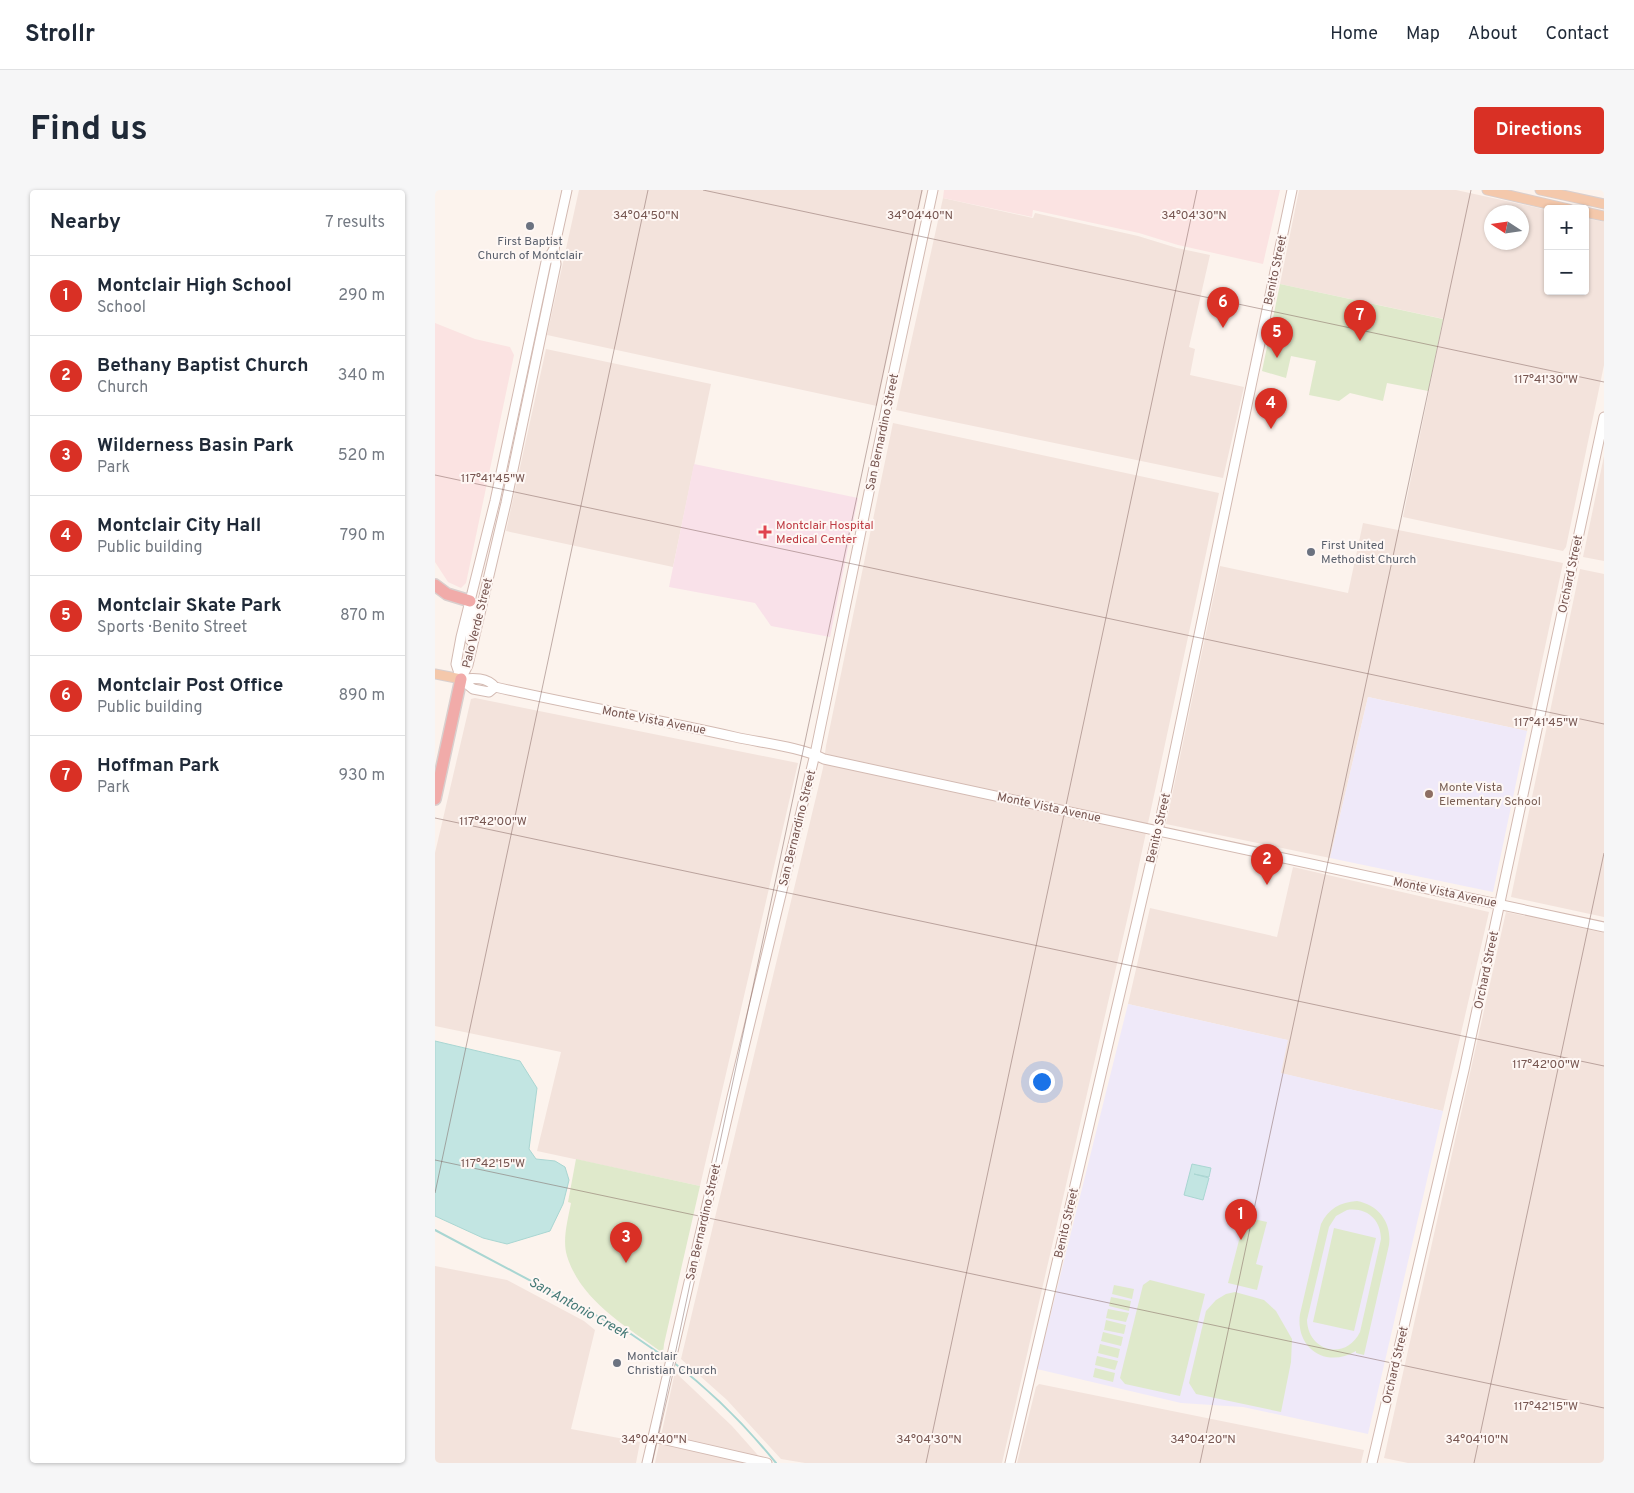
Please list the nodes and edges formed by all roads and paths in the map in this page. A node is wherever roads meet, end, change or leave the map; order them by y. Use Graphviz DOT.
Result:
graph roads {
  1 [pos="567,190"];
  2 [pos="933,190"];
  3 [pos="1292,190"];
  4 [pos="1487,190"];
  5 [pos="1540,190"];
  6 [pos="1604,204"];
  7 [pos="1552,205"];
  8 [pos="1589,213"];
  9 [pos="1604,216"];
  10 [pos="554,249"];
  11 [pos="1604,417"];
  12 [pos="435,584"];
  13 [pos="470,601"];
  14 [pos="470,654"];
  15 [pos="435,674"];
  16 [pos="461,679"];
  17 [pos="815,754"];
  18 [pos="435,798"];
  19 [pos="1158,830"];
  20 [pos="1501,904"];
  21 [pos="1604,927"];
  22 [pos="653,1437"];
  23 [pos="647,1463"];
  24 [pos="767,1463"];
  25 [pos="1010,1463"];
  26 [pos="1373,1463"];
  1 -- 10 [label="street, Palo Verde Street"];
  2 -- 17 [label="street, San Bernardino Street"];
  3 -- 19 [label="street, Benito Street"];
  4 -- 7 [label="main road"];
  5 -- 6 [label="main road"];
  8 -- 9 [label="main road"];
  10 -- 13 [label="street, Palo Verde Street"];
  10 -- 14 [label="street, Palo Verde Street"];
  11 -- 20 [label="street, Orchard Street"];
  12 -- 13 [label="highway"];
  13 -- 14 [label="street"];
  13 -- 16 [label="street, Palo Verde Street"];
  14 -- 16 [label="street, Palo Verde Street"];
  15 -- 16 [label="main road, Monte Vista Avenue"];
  16 -- 17 [label="street, Monte Vista Avenue"];
  16 -- 18 [label="highway"];
  17 -- 19 [label="street, Monte Vista Avenue"];
  17 -- 22 [label="street, San Bernardino Street"];
  19 -- 20 [label="street, Monte Vista Avenue"];
  19 -- 25 [label="street, Benito Street"];
  20 -- 21 [label="street, Monte Vista Avenue"];
  20 -- 26 [label="street, Orchard Street"];
  22 -- 23 [label="street, San Bernardino Street"];
  22 -- 24 [label="street"];
}
